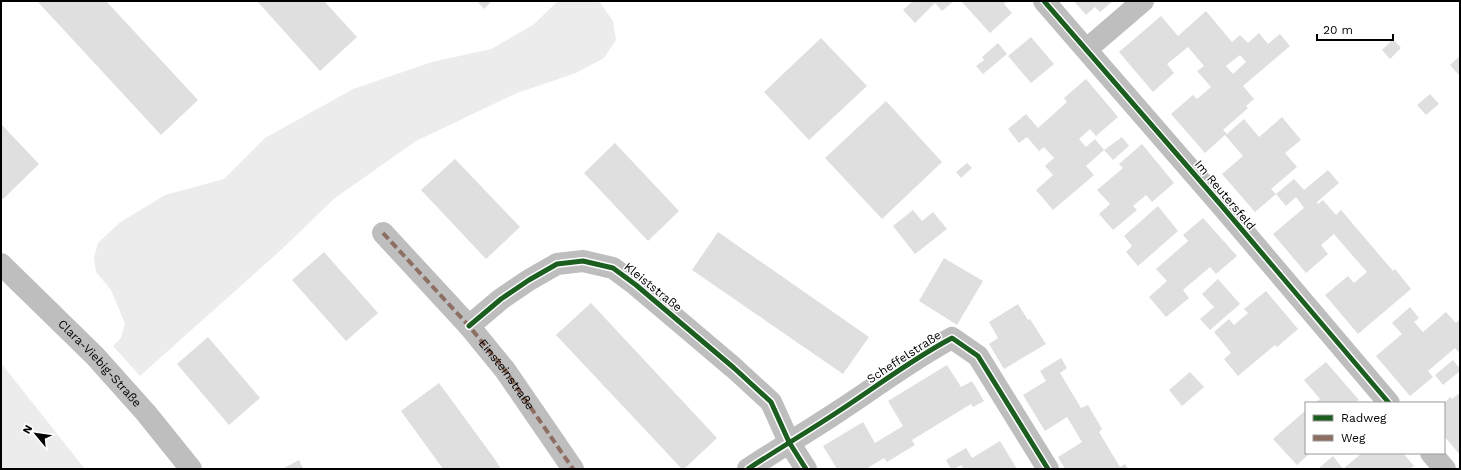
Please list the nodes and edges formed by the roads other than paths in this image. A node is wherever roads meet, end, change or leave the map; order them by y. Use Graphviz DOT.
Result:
graph roads {
  1 [pos="1044,1"];
  2 [pos="1143,1"];
  3 [pos="1087,49"];
  4 [pos="383,233"];
  5 [pos="1,264"];
  6 [pos="469,326"];
  7 [pos="1388,402"];
  8 [pos="789,442"];
  9 [pos="1432,454"];
  10 [pos="191,469"];
  11 [pos="573,469"];
  12 [pos="748,469"];
  13 [pos="806,469"];
  14 [pos="1048,469"];
  15 [pos="1445,469"];
  1 -- 3 [label="street, Im Reutersfeld"];
  2 -- 3 [label="street"];
  3 -- 7 [label="street, Im Reutersfeld"];
  4 -- 6 [label="street, Einsteinstraße"];
  5 -- 10 [label="street, Clara-Viebig-Straße"];
  6 -- 8 [label="street, Kleiststraße"];
  6 -- 11 [label="street, Einsteinstraße"];
  8 -- 12 [label="street, Scheffelstraße"];
  8 -- 13 [label="street, Kleiststraße"];
  8 -- 14 [label="street, Scheffelstraße"];
  9 -- 15 [label="street"];
}
